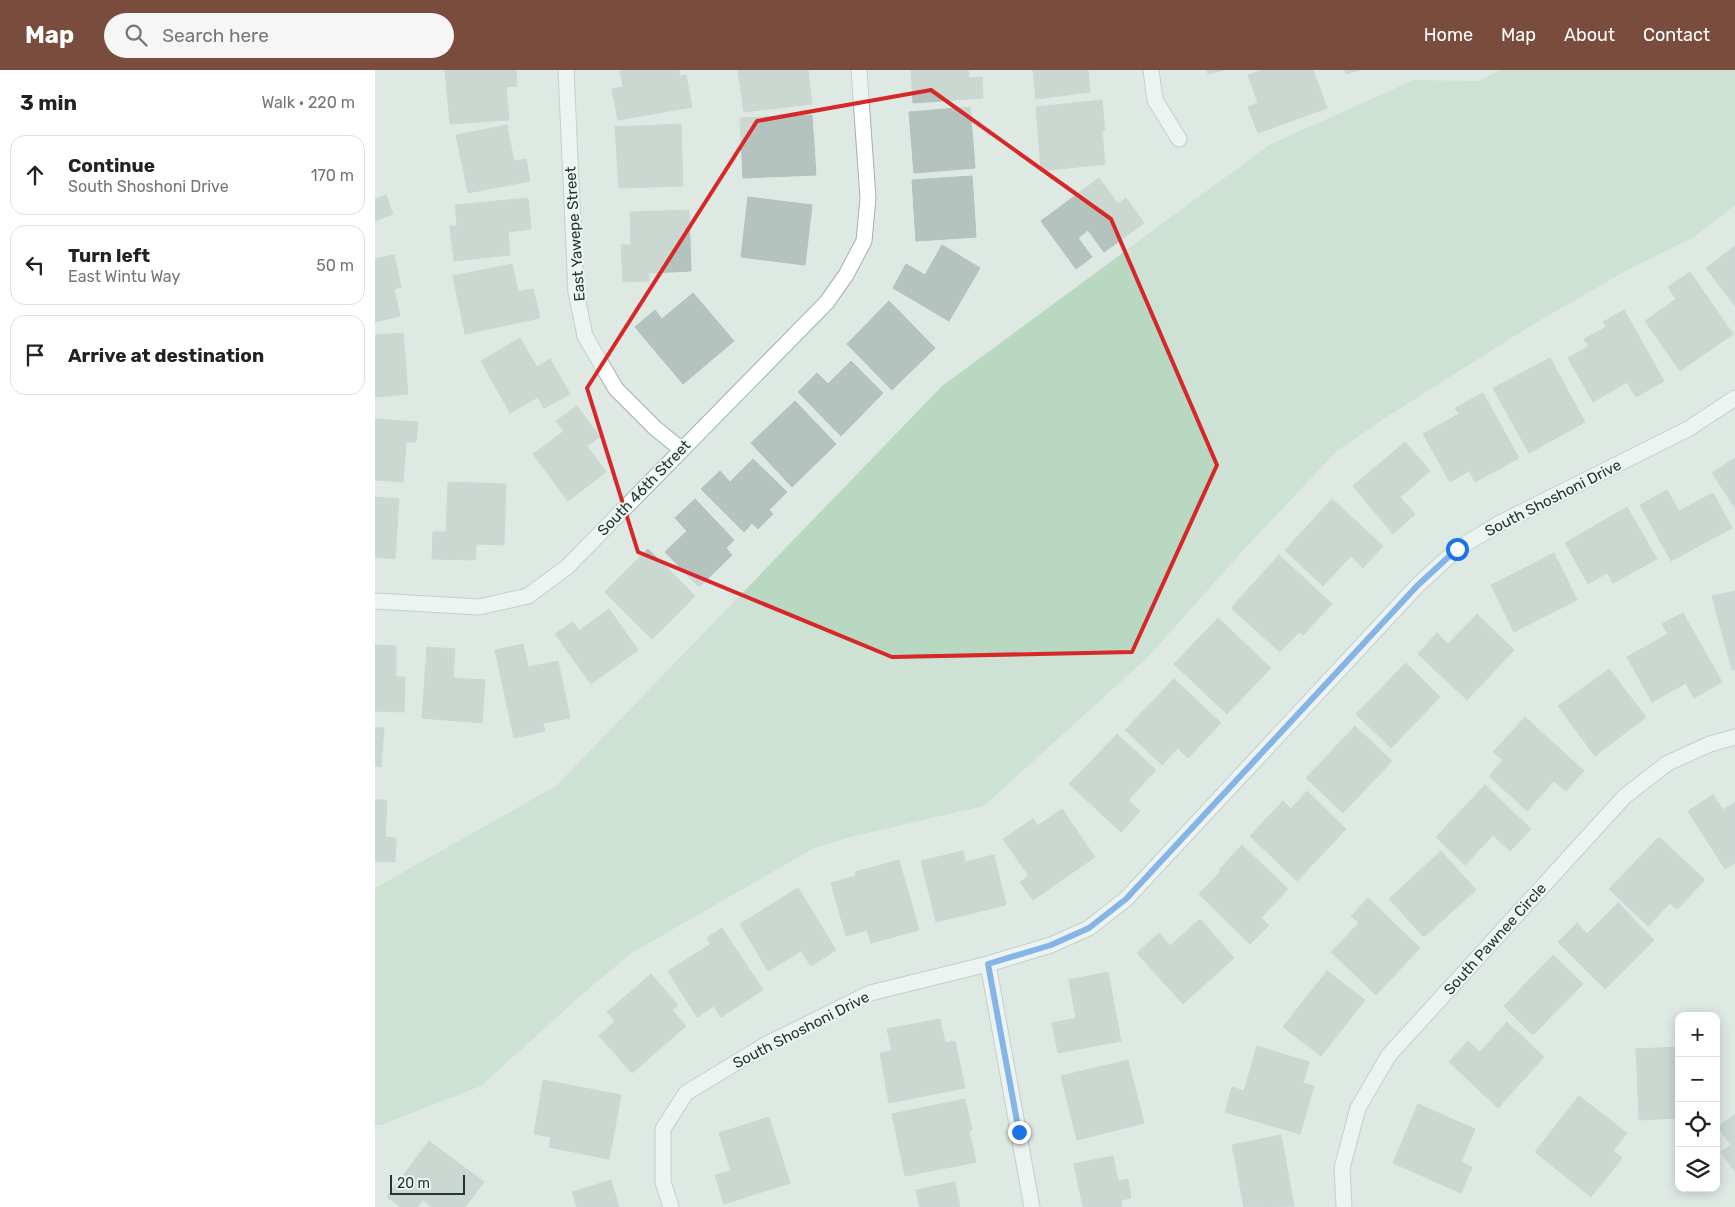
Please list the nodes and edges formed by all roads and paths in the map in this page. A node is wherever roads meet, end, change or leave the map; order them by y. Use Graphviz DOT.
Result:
graph roads {
  1 [pos="566,70"];
  2 [pos="859,70"];
  3 [pos="1151,70"];
  4 [pos="1179,139"];
  5 [pos="1735,398"];
  6 [pos="682,450"];
  7 [pos="375,601"];
  8 [pos="1735,737"];
  9 [pos="988,964"];
  10 [pos="671,1207"];
  11 [pos="1032,1207"];
  12 [pos="1343,1207"];
  1 -- 6 [label="street, East Yawepe Street"];
  2 -- 6 [label="street, South 46th Street"];
  3 -- 4 [label="street"];
  5 -- 9 [label="street, South Shoshoni Drive"];
  6 -- 7 [label="street, South 46th Street"];
  8 -- 12 [label="street, South Pawnee Circle"];
  9 -- 10 [label="street, South Shoshoni Drive"];
  9 -- 11 [label="street"];
}
